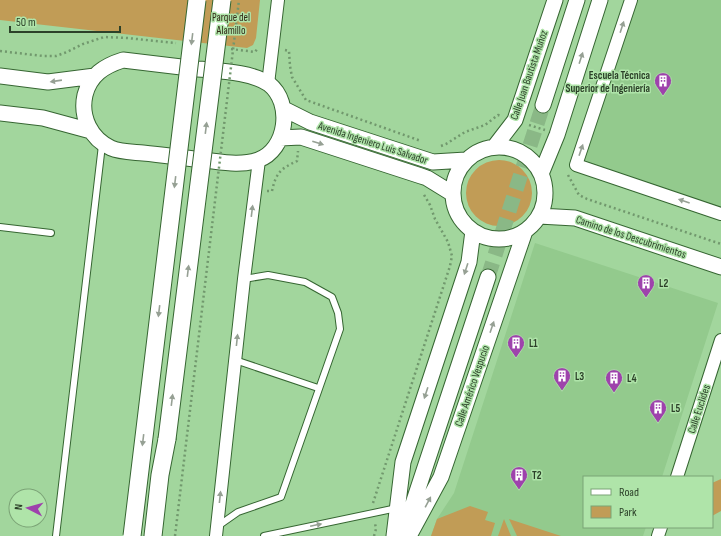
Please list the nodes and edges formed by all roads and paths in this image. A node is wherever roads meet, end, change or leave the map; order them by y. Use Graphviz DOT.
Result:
graph roads {
  1 [pos="197,0"];
  2 [pos="222,0"];
  3 [pos="239,0"];
  4 [pos="278,0"];
  5 [pos="555,0"];
  6 [pos="577,0"];
  7 [pos="600,0"];
  8 [pos="630,0"];
  9 [pos="182,44"];
  10 [pos="260,44"];
  11 [pos="228,49"];
  12 [pos="280,49"];
  13 [pos="0,51"];
  14 [pos="0,76"];
  15 [pos="95,76"];
  16 [pos="268,84"];
  17 [pos="544,105"];
  18 [pos="284,109"];
  19 [pos="0,113"];
  20 [pos="506,118"];
  21 [pos="528,125"];
  22 [pos="91,131"];
  23 [pos="551,133"];
  24 [pos="280,138"];
  25 [pos="424,142"];
  26 [pos="102,143"];
  27 [pos="495,146"];
  28 [pos="438,147"];
  29 [pos="298,152"];
  30 [pos="259,160"];
  31 [pos="466,160"];
  32 [pos="567,170"];
  33 [pos="541,174"];
  34 [pos="424,189"];
  35 [pos="264,191"];
  36 [pos="453,194"];
  37 [pos="721,214"];
  38 [pos="539,216"];
  39 [pos="0,227"];
  40 [pos="473,231"];
  41 [pos="524,231"];
  42 [pos="51,233"];
  43 [pos="721,244"];
  44 [pos="721,267"];
  45 [pos="488,277"];
  46 [pos="244,279"];
  47 [pos="721,340"];
  48 [pos="235,360"];
  49 [pos="318,388"];
  50 [pos="167,439"];
  51 [pos="677,476"];
  52 [pos="371,507"];
  53 [pos="398,508"];
  54 [pos="375,523"];
  55 [pos="216,531"];
  56 [pos="56,536"];
  57 [pos="132,536"];
  58 [pos="153,536"];
  59 [pos="164,536"];
  60 [pos="175,536"];
  61 [pos="264,536"];
  62 [pos="374,536"];
  63 [pos="394,536"];
  64 [pos="402,536"];
  65 [pos="409,536"];
  1 -- 57 [label="main road, one-way, bridge"];
  50 -- 2 [label="main road, one-way, bridge"];
  3 -- 60 [label="path, bridge"];
  4 -- 16 [label="street"];
  5 -- 27 [label="street, Calle Juan Bautista Muñoz"];
  6 -- 17 [label="street"];
  33 -- 7 [label="street, one-way"];
  37 -- 8 [label="street, one-way"];
  9 -- 13 [label="path"];
  10 -- 11 [label="path"];
  12 -- 25 [label="path"];
  15 -- 14 [label="street, one-way"];
  15 -- 16 [label="street"];
  15 -- 22 [label="street"];
  16 -- 18 [label="street"];
  18 -- 24 [label="street"];
  18 -- 31 [label="street, Avenida Ingeniero Luis Salvador"];
  19 -- 22 [label="street"];
  20 -- 28 [label="path"];
  21 -- 23 [label="path"];
  22 -- 26 [label="street"];
  24 -- 30 [label="street"];
  24 -- 36 [label="street, Avenida Ingeniero Luis Salvador, one-way"];
  26 -- 30 [label="street"];
  26 -- 56 [label="lane"];
  27 -- 31 [label="street"];
  27 -- 33 [label="street"];
  29 -- 35 [label="path"];
  46 -- 30 [label="street, one-way"];
  31 -- 36 [label="street"];
  32 -- 43 [label="path"];
  33 -- 38 [label="street"];
  34 -- 52 [label="path"];
  36 -- 40 [label="street"];
  38 -- 41 [label="street"];
  38 -- 44 [label="street, Camino de los Descubrimientos"];
  39 -- 42 [label="lane"];
  40 -- 41 [label="street"];
  40 -- 53 [label="street, one-way"];
  65 -- 41 [label="street, Calle Américo Vespucio, one-way"];
  45 -- 64 [label="street"];
  48 -- 46 [label="street, one-way"];
  46 -- 49 [label="lane"];
  47 -- 51 [label="street, Calle Euclides"];
  48 -- 49 [label="lane"];
  55 -- 48 [label="street, one-way"];
  49 -- 55 [label="lane"];
  50 -- 58 [label="main road"];
  50 -- 59 [label="main road"];
  61 -- 53 [label="lane, one-way"];
  53 -- 63 [label="street"];
  54 -- 62 [label="path"];
}
